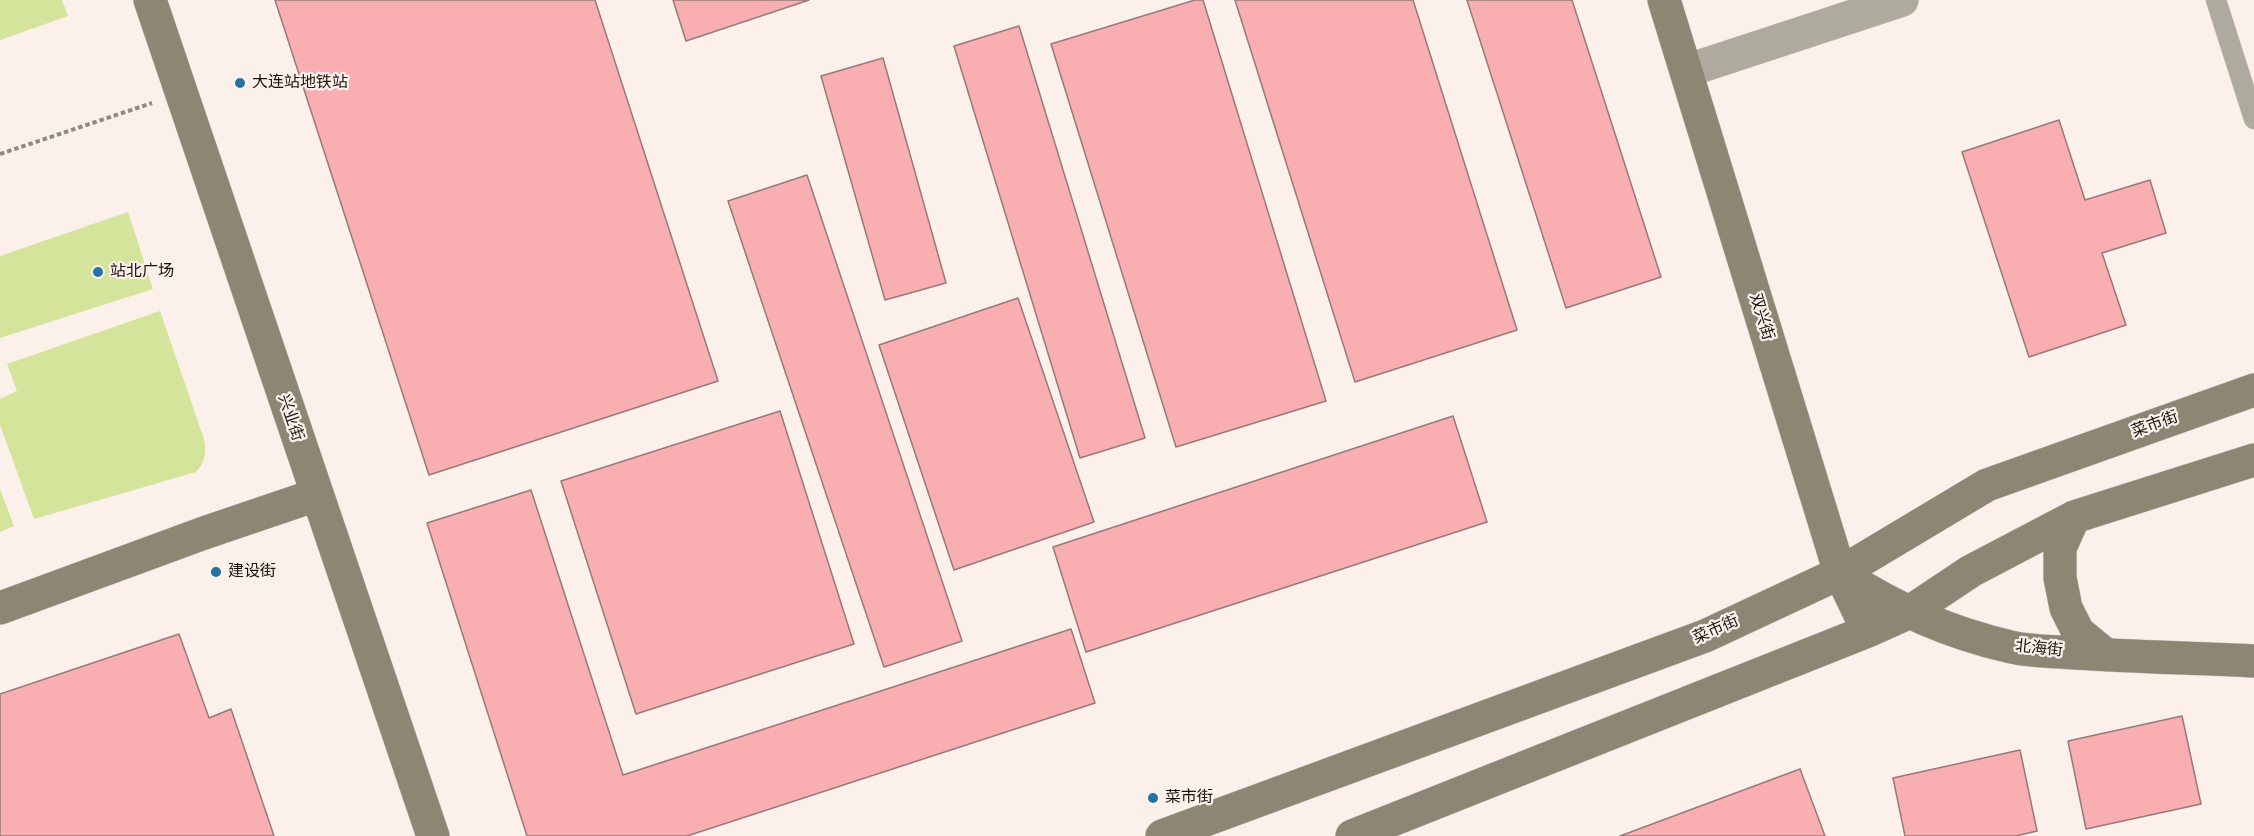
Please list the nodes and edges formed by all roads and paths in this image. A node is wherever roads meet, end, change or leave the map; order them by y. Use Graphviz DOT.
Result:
graph roads {
  1 [pos="150,0"];
  2 [pos="1664,0"];
  3 [pos="1902,0"];
  4 [pos="2216,0"];
  5 [pos="1686,71"];
  6 [pos="181,93"];
  7 [pos="2254,118"];
  8 [pos="0,154"];
  9 [pos="2254,390"];
  10 [pos="2254,460"];
  11 [pos="316,495"];
  12 [pos="2074,517"];
  13 [pos="1840,573"];
  14 [pos="0,608"];
  15 [pos="1908,612"];
  16 [pos="1868,631"];
  17 [pos="2106,655"];
  18 [pos="2254,660"];
  19 [pos="433,836"];
  20 [pos="1162,836"];
  21 [pos="1352,836"];
  1 -- 6 [label="main road, 兴业街"];
  2 -- 5 [label="main road, 双兴街"];
  3 -- 5 [label="street"];
  4 -- 7 [label="lane"];
  5 -- 13 [label="main road, 双兴街"];
  6 -- 8 [label="path"];
  6 -- 11 [label="main road, 兴业街"];
  9 -- 13 [label="main road, 菜市街"];
  10 -- 12 [label="main road"];
  11 -- 14 [label="main road"];
  11 -- 19 [label="main road, 兴业街"];
  12 -- 15 [label="main road"];
  12 -- 17 [label="main road"];
  13 -- 15 [label="main road, 北海街"];
  13 -- 16 [label="main road, 双兴街"];
  13 -- 20 [label="main road, 菜市街"];
  15 -- 16 [label="main road"];
  15 -- 17 [label="main road, 北海街"];
  16 -- 21 [label="main road"];
  17 -- 18 [label="main road, 北海街"];
}
